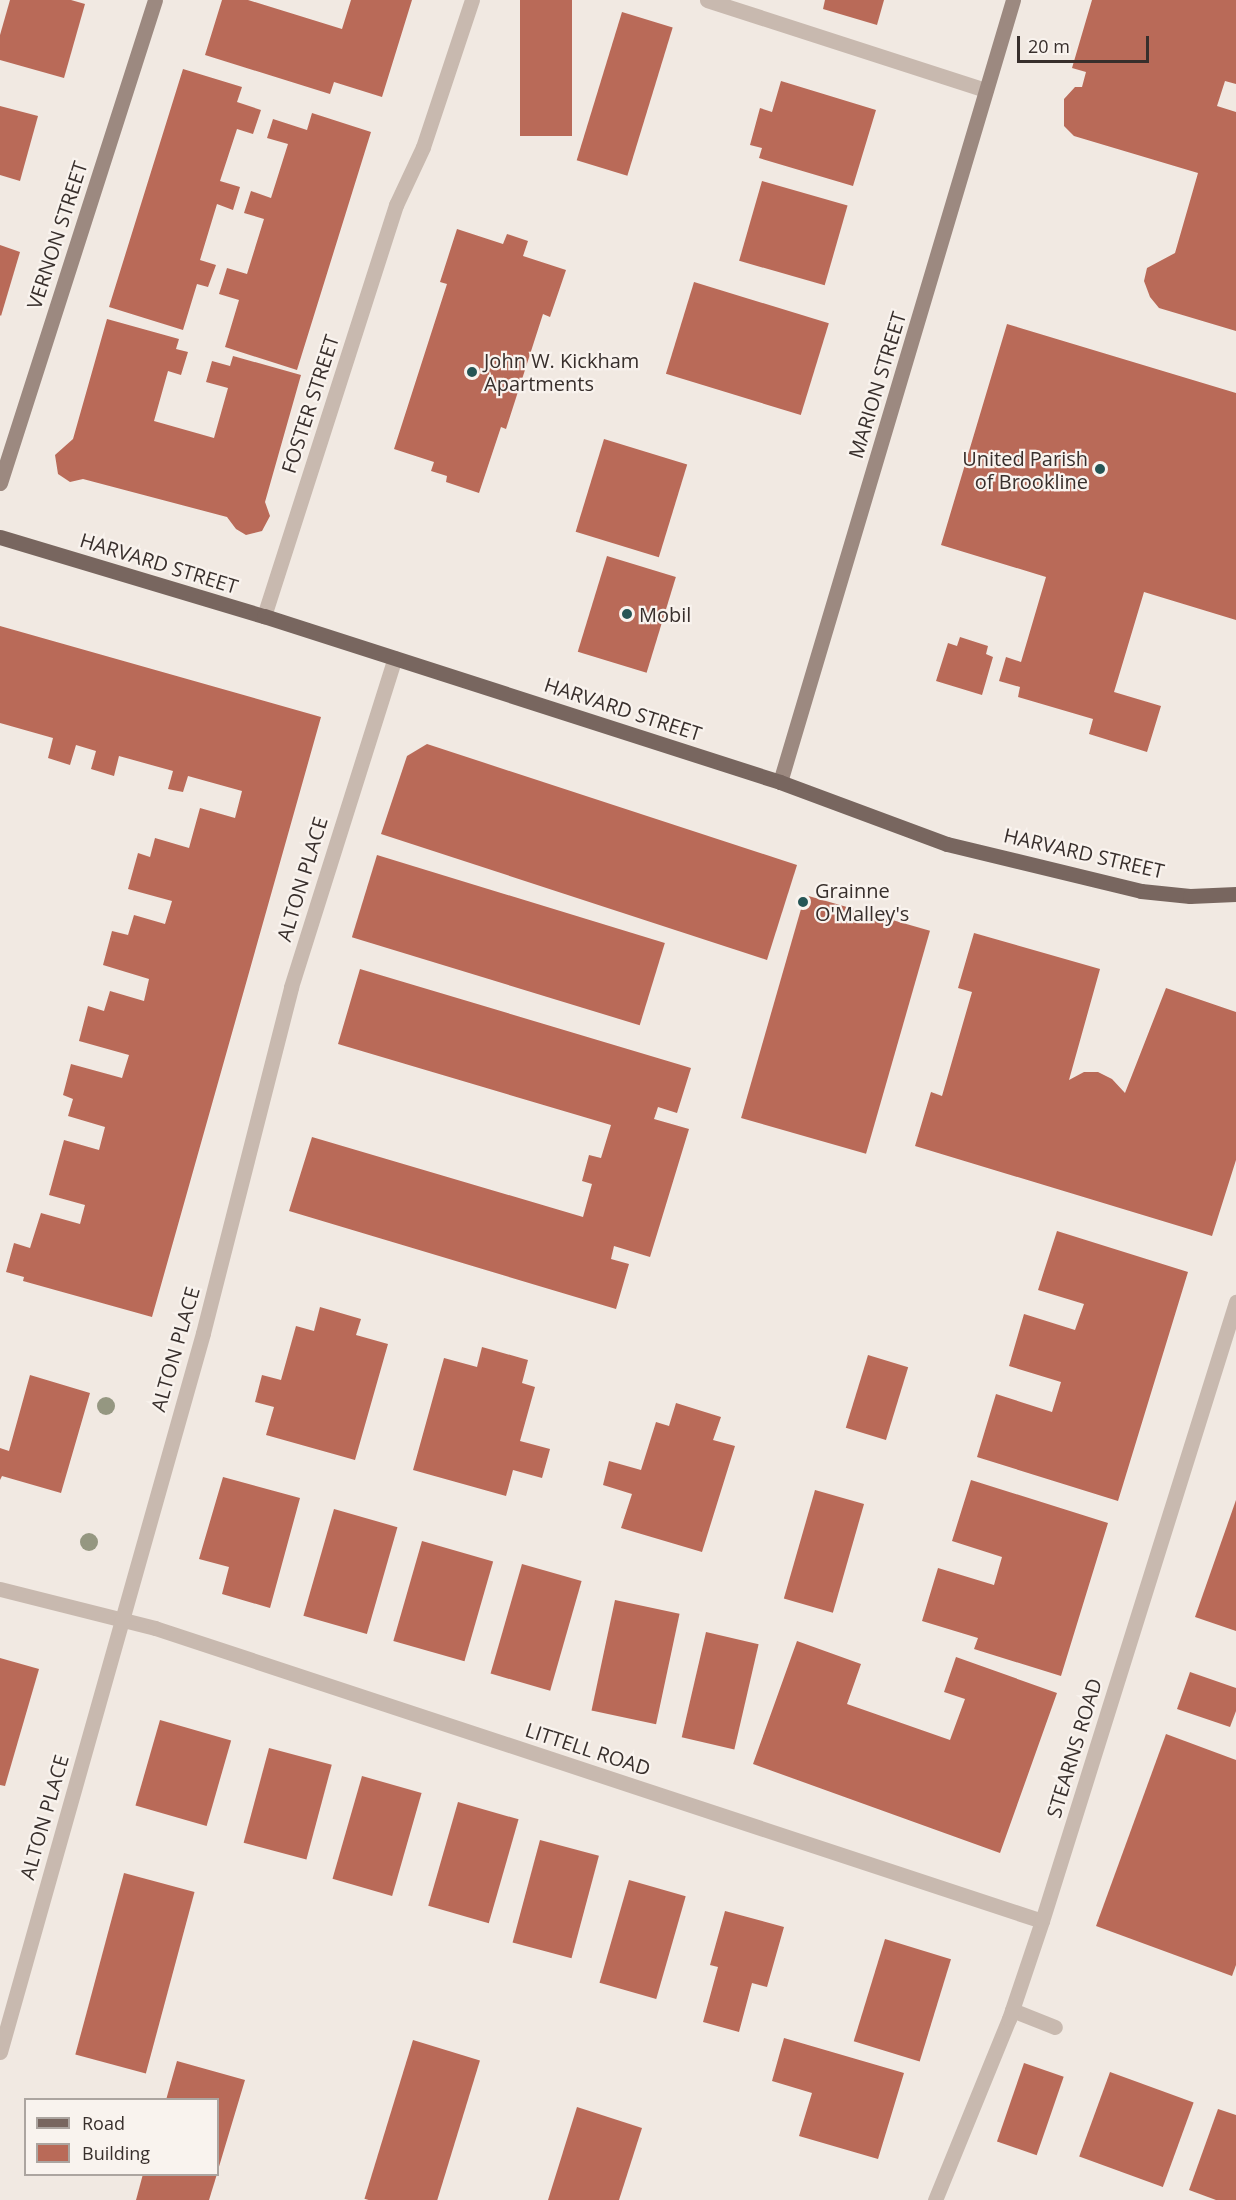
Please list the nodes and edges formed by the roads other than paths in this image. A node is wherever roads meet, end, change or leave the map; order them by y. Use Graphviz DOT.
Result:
graph roads {
  1 [pos="155,0"];
  2 [pos="471,0"];
  3 [pos="707,0"];
  4 [pos="1013,0"];
  5 [pos="986,90"];
  6 [pos="0,483"];
  7 [pos="0,537"];
  8 [pos="264,616"];
  9 [pos="395,658"];
  10 [pos="780,782"];
  11 [pos="1236,894"];
  12 [pos="1236,1302"];
  13 [pos="0,1589"];
  14 [pos="120,1622"];
  15 [pos="1042,1920"];
  16 [pos="1012,2010"];
  17 [pos="1055,2027"];
  18 [pos="0,2052"];
  19 [pos="935,2200"];
  1 -- 6 [label="street, VERNON STREET"];
  2 -- 8 [label="street, FOSTER STREET"];
  3 -- 5 [label="street"];
  4 -- 5 [label="street, MARION STREET"];
  5 -- 10 [label="street, MARION STREET"];
  7 -- 8 [label="main road, HARVARD STREET"];
  8 -- 9 [label="main road, HARVARD STREET"];
  9 -- 10 [label="main road, HARVARD STREET"];
  9 -- 14 [label="street, ALTON PLACE"];
  10 -- 11 [label="main road, HARVARD STREET"];
  12 -- 15 [label="street, STEARNS ROAD"];
  13 -- 14 [label="street, LITTELL ROAD"];
  14 -- 15 [label="street, LITTELL ROAD"];
  14 -- 18 [label="street, ALTON PLACE"];
  15 -- 16 [label="street, STEARNS ROAD"];
  16 -- 17 [label="street"];
  16 -- 19 [label="street, STEARNS ROAD"];
}
